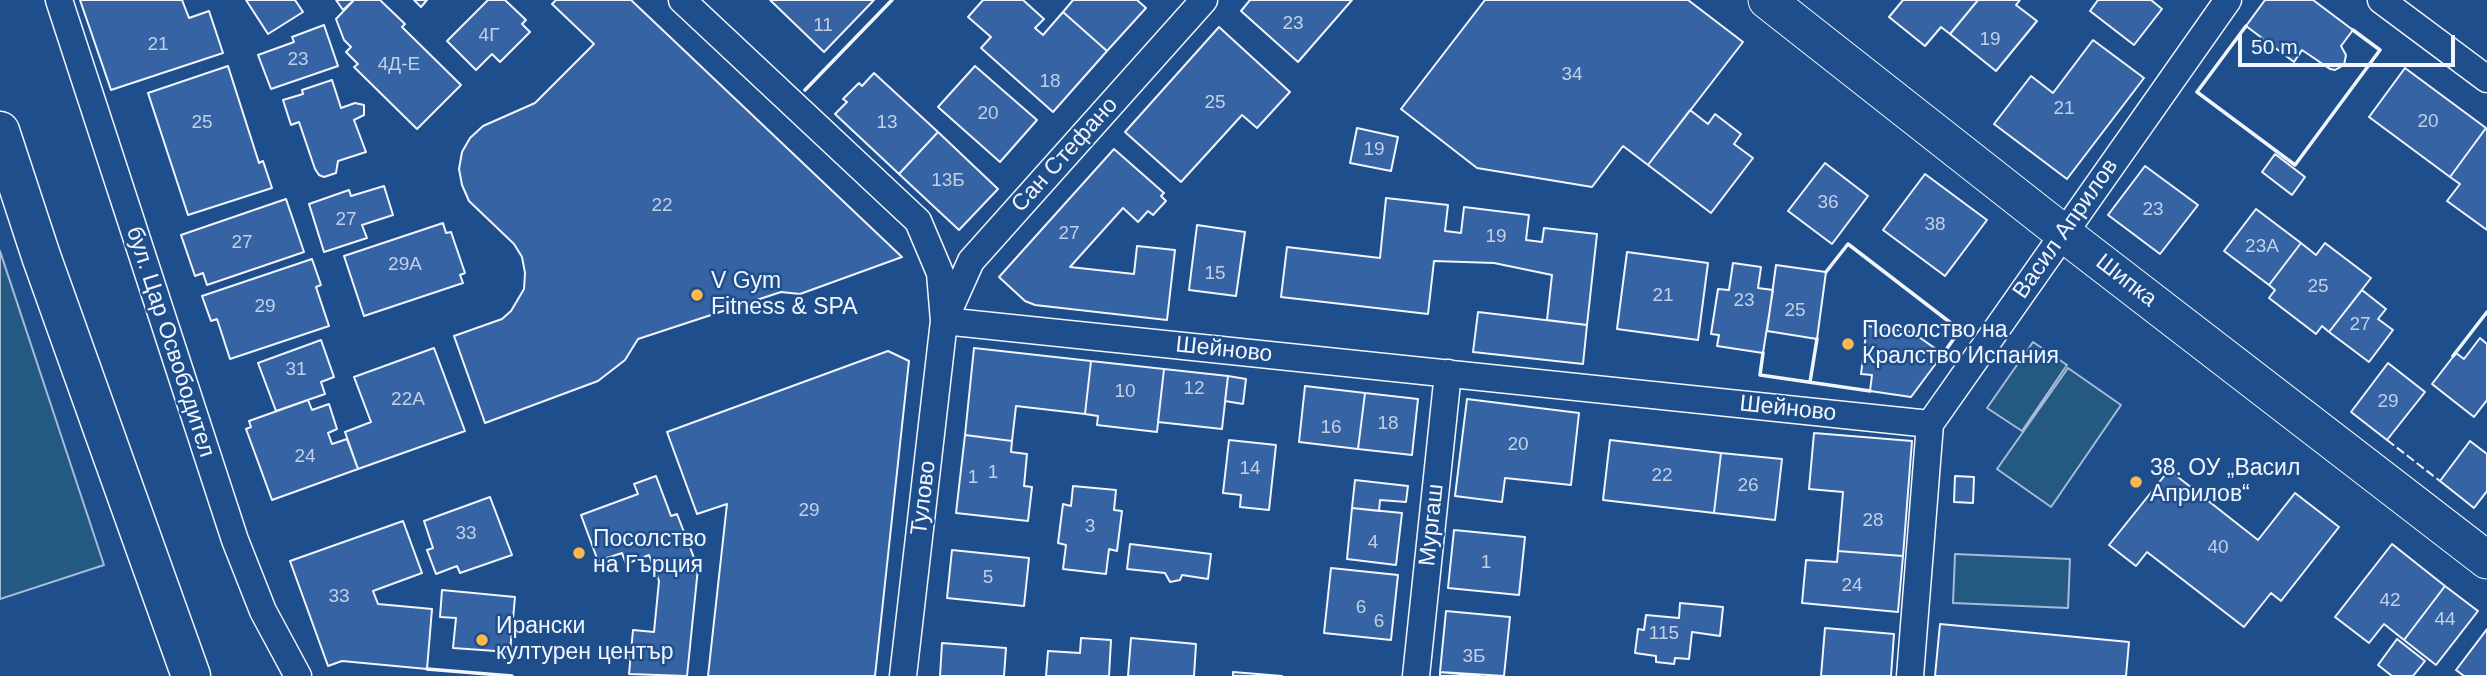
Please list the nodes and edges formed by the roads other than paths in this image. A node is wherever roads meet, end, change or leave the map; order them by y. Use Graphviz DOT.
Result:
graph roads {
  1 [pos="59,0"];
  2 [pos="682,0"];
  3 [pos="1204,0"];
  4 [pos="1767,0"];
  5 [pos="2228,0"];
  6 [pos="2381,0"];
  7 [pos="2487,79"];
  8 [pos="0,131"];
  9 [pos="2063,233"];
  10 [pos="944,321"];
  11 [pos="1448,373"];
  12 [pos="1930,424"];
  13 [pos="2487,560"];
  14 [pos="191,676"];
  15 [pos="299,676"];
  16 [pos="903,676"];
  17 [pos="1416,676"];
  18 [pos="1910,676"];
  1 -- 15 [label="street, бул. Цар Освободител"];
  2 -- 10 [label="street"];
  3 -- 10 [label="street, Сан Стефано"];
  4 -- 9 [label="street, Шипка"];
  5 -- 9 [label="street, Васил Априлов"];
  6 -- 7 [label="street"];
  8 -- 14 [label="main road"];
  9 -- 12 [label="street, Васил Априлов"];
  9 -- 13 [label="street, Шипка"];
  10 -- 11 [label="street, Шейново"];
  10 -- 16 [label="street, Тулово"];
  11 -- 12 [label="street, Шейново"];
  11 -- 17 [label="street, Мургаш"];
  12 -- 18 [label="street"];
}
